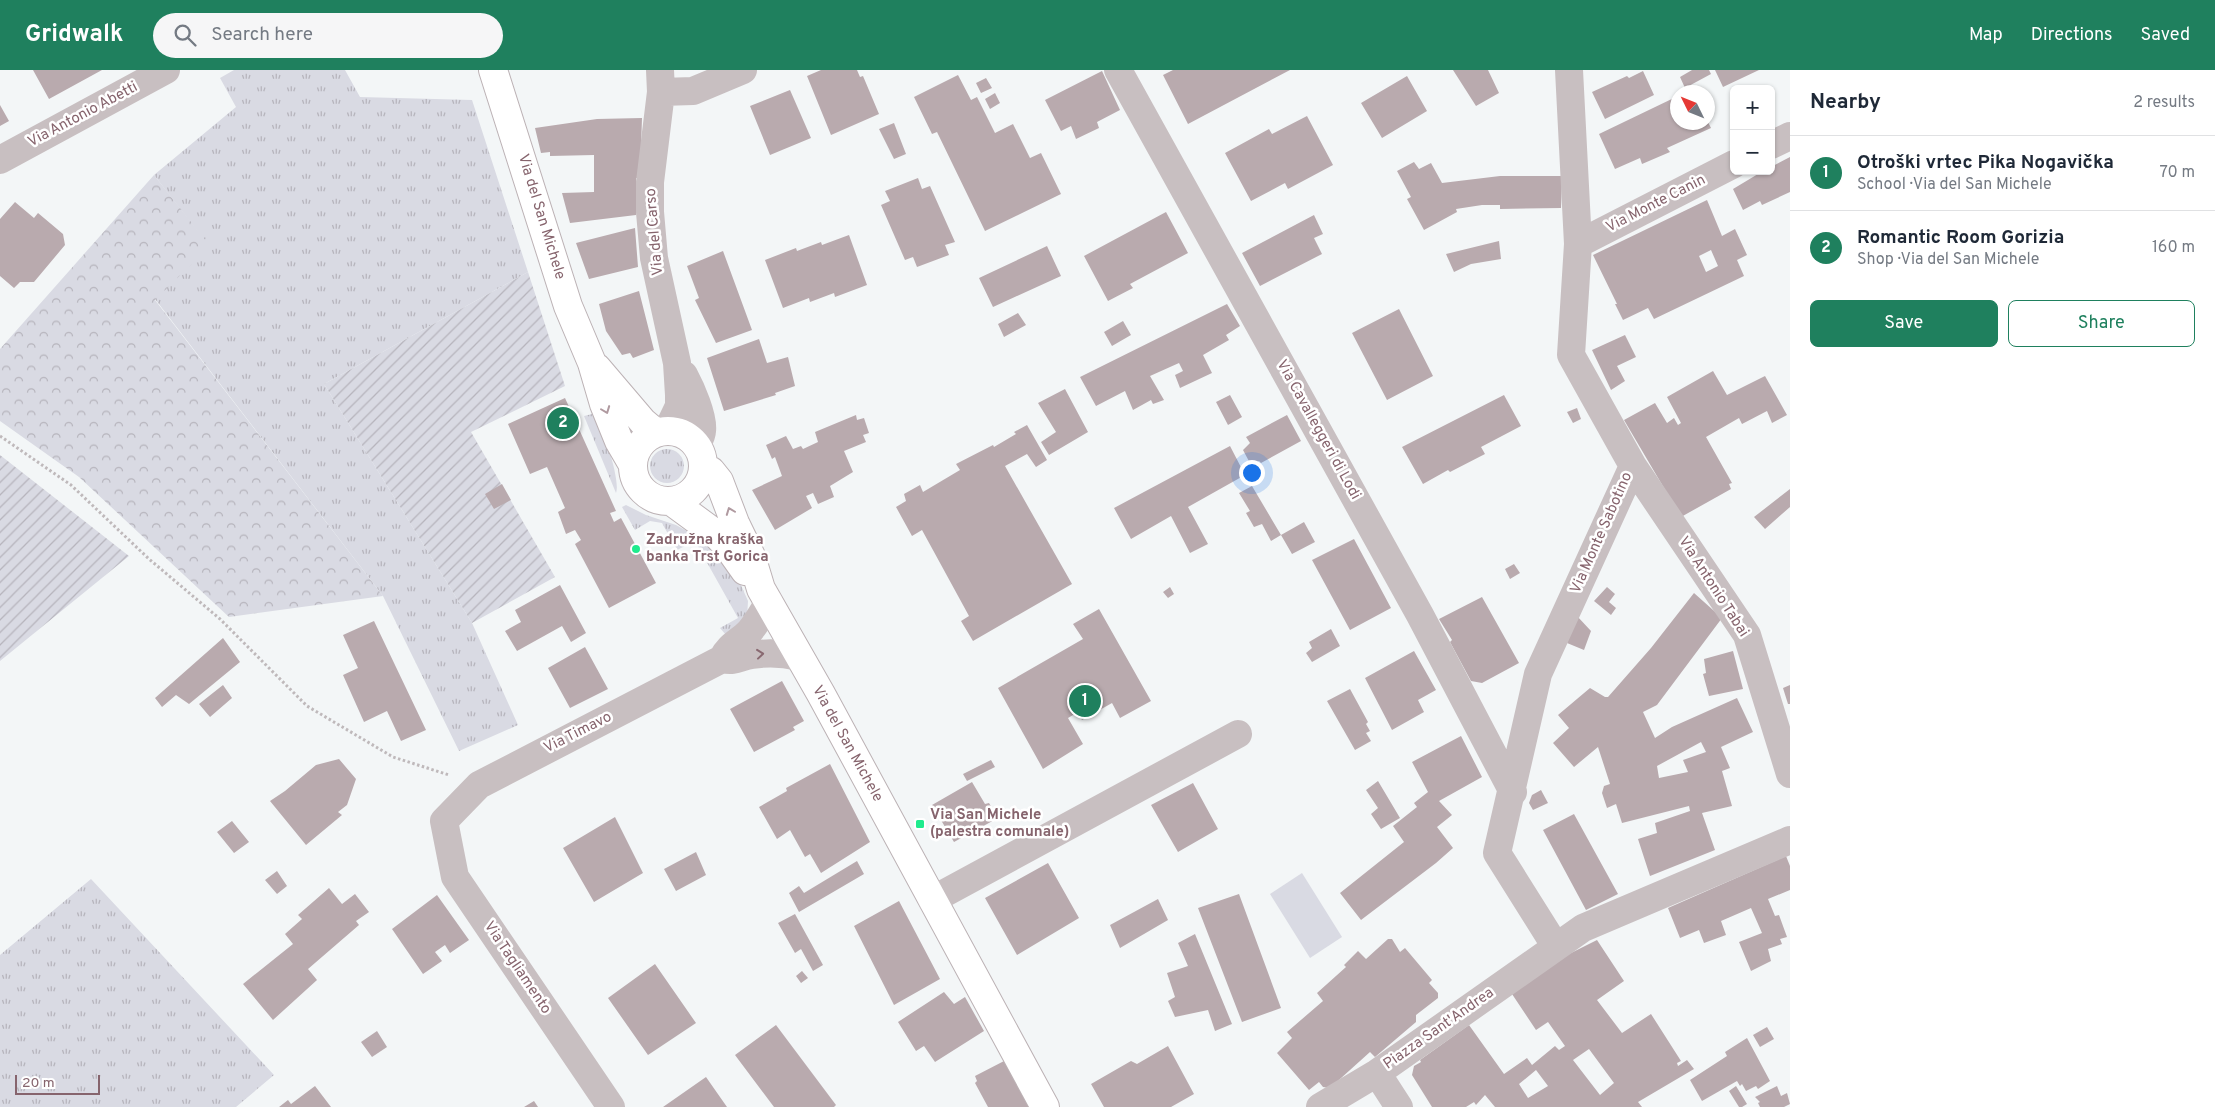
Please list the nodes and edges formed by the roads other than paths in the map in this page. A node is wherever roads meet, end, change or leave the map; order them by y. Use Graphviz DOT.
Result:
graph roads {
  1 [pos="166,70"];
  2 [pos="493,70"];
  3 [pos="743,70"];
  4 [pos="1118,70"];
  5 [pos="1569,70"];
  6 [pos="661,81"];
  7 [pos="1790,136"];
  8 [pos="1775,143"];
  9 [pos="0,160"];
  10 [pos="1730,166"];
  11 [pos="1578,244"];
  12 [pos="592,363"];
  13 [pos="677,363"];
  14 [pos="662,432"];
  15 [pos="699,457"];
  16 [pos="633,464"];
  17 [pos="1633,466"];
  18 [pos="671,501"];
  19 [pos="765,596"];
  20 [pos="800,657"];
  21 [pos="722,660"];
  22 [pos="1238,734"];
  23 [pos="1790,774"];
  24 [pos="1513,792"];
  25 [pos="444,820"];
  26 [pos="1790,840"];
  27 [pos="932,900"];
  28 [pos="1556,947"];
  29 [pos="1377,1073"];
  30 [pos="611,1107"];
  31 [pos="1045,1107"];
  32 [pos="1320,1107"];
  33 [pos="1400,1107"];
  1 -- 9 [label="street, Via Antonio Abetti"];
  2 -- 12 [label="main road, Via del San Michele"];
  3 -- 6 [label="street"];
  4 -- 24 [label="street, Via Cavalleggeri di Lodi"];
  5 -- 11 [label="street, Via Monte Sabotino"];
  6 -- 13 [label="street, Via del Carso"];
  7 -- 8 [label="street"];
  10 -- 11 [label="street, Via Monte Canin"];
  11 -- 17 [label="street, Via Monte Sabotino"];
  12 -- 14 [label="main road, Via del San Michele"];
  12 -- 16 [label="main road, Via del San Michele, one-way"];
  13 -- 14 [label="street, Via del Carso"];
  13 -- 15 [label="street, Via del Carso"];
  14 -- 15 [label="main road, Via del San Michele"];
  14 -- 16 [label="main road"];
  15 -- 18 [label="main road"];
  19 -- 15 [label="main road, Via del San Michele, one-way"];
  16 -- 18 [label="main road, Via del San Michele"];
  17 -- 23 [label="street, Via Antonio Tabai"];
  17 -- 24 [label="street, Via Monte Sabotino"];
  18 -- 19 [label="main road, Via del San Michele"];
  19 -- 20 [label="main road, Via del San Michele"];
  19 -- 21 [label="street, Via Timavo"];
  21 -- 20 [label="street, Via Timavo, one-way"];
  20 -- 27 [label="main road, Via del San Michele"];
  21 -- 25 [label="street, Via Timavo"];
  22 -- 27 [label="street"];
  24 -- 28 [label="street"];
  25 -- 30 [label="street, Via Tagliamento"];
  26 -- 28 [label="street, Piazza Sant'Andrea"];
  27 -- 31 [label="main road, Via del San Michele"];
  28 -- 29 [label="street, Piazza Sant'Andrea"];
  29 -- 32 [label="street, Piazza Sant'Andrea"];
  29 -- 33 [label="street"];
}
